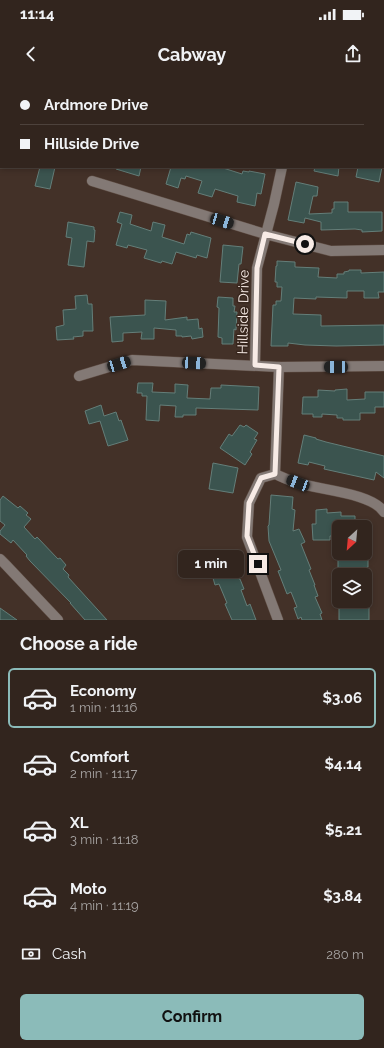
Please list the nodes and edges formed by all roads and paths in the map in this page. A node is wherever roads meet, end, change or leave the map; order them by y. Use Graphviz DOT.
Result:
graph roads {
  1 [pos="282,168"];
  2 [pos="92,181"];
  3 [pos="265,234"];
  4 [pos="384,250"];
  5 [pos="255,365"];
  6 [pos="384,366"];
  7 [pos="279,367"];
  8 [pos="79,376"];
  9 [pos="275,474"];
  10 [pos="384,512"];
  11 [pos="0,559"];
  12 [pos="58,620"];
  13 [pos="278,620"];
  1 -- 3 [label="street, Hillside Drive"];
  2 -- 3 [label="street"];
  3 -- 4 [label="street"];
  3 -- 5 [label="street, Hillside Drive"];
  5 -- 7 [label="street"];
  5 -- 8 [label="street"];
  6 -- 7 [label="street"];
  7 -- 9 [label="street"];
  9 -- 10 [label="street"];
  9 -- 13 [label="street"];
  11 -- 12 [label="street"];
}
